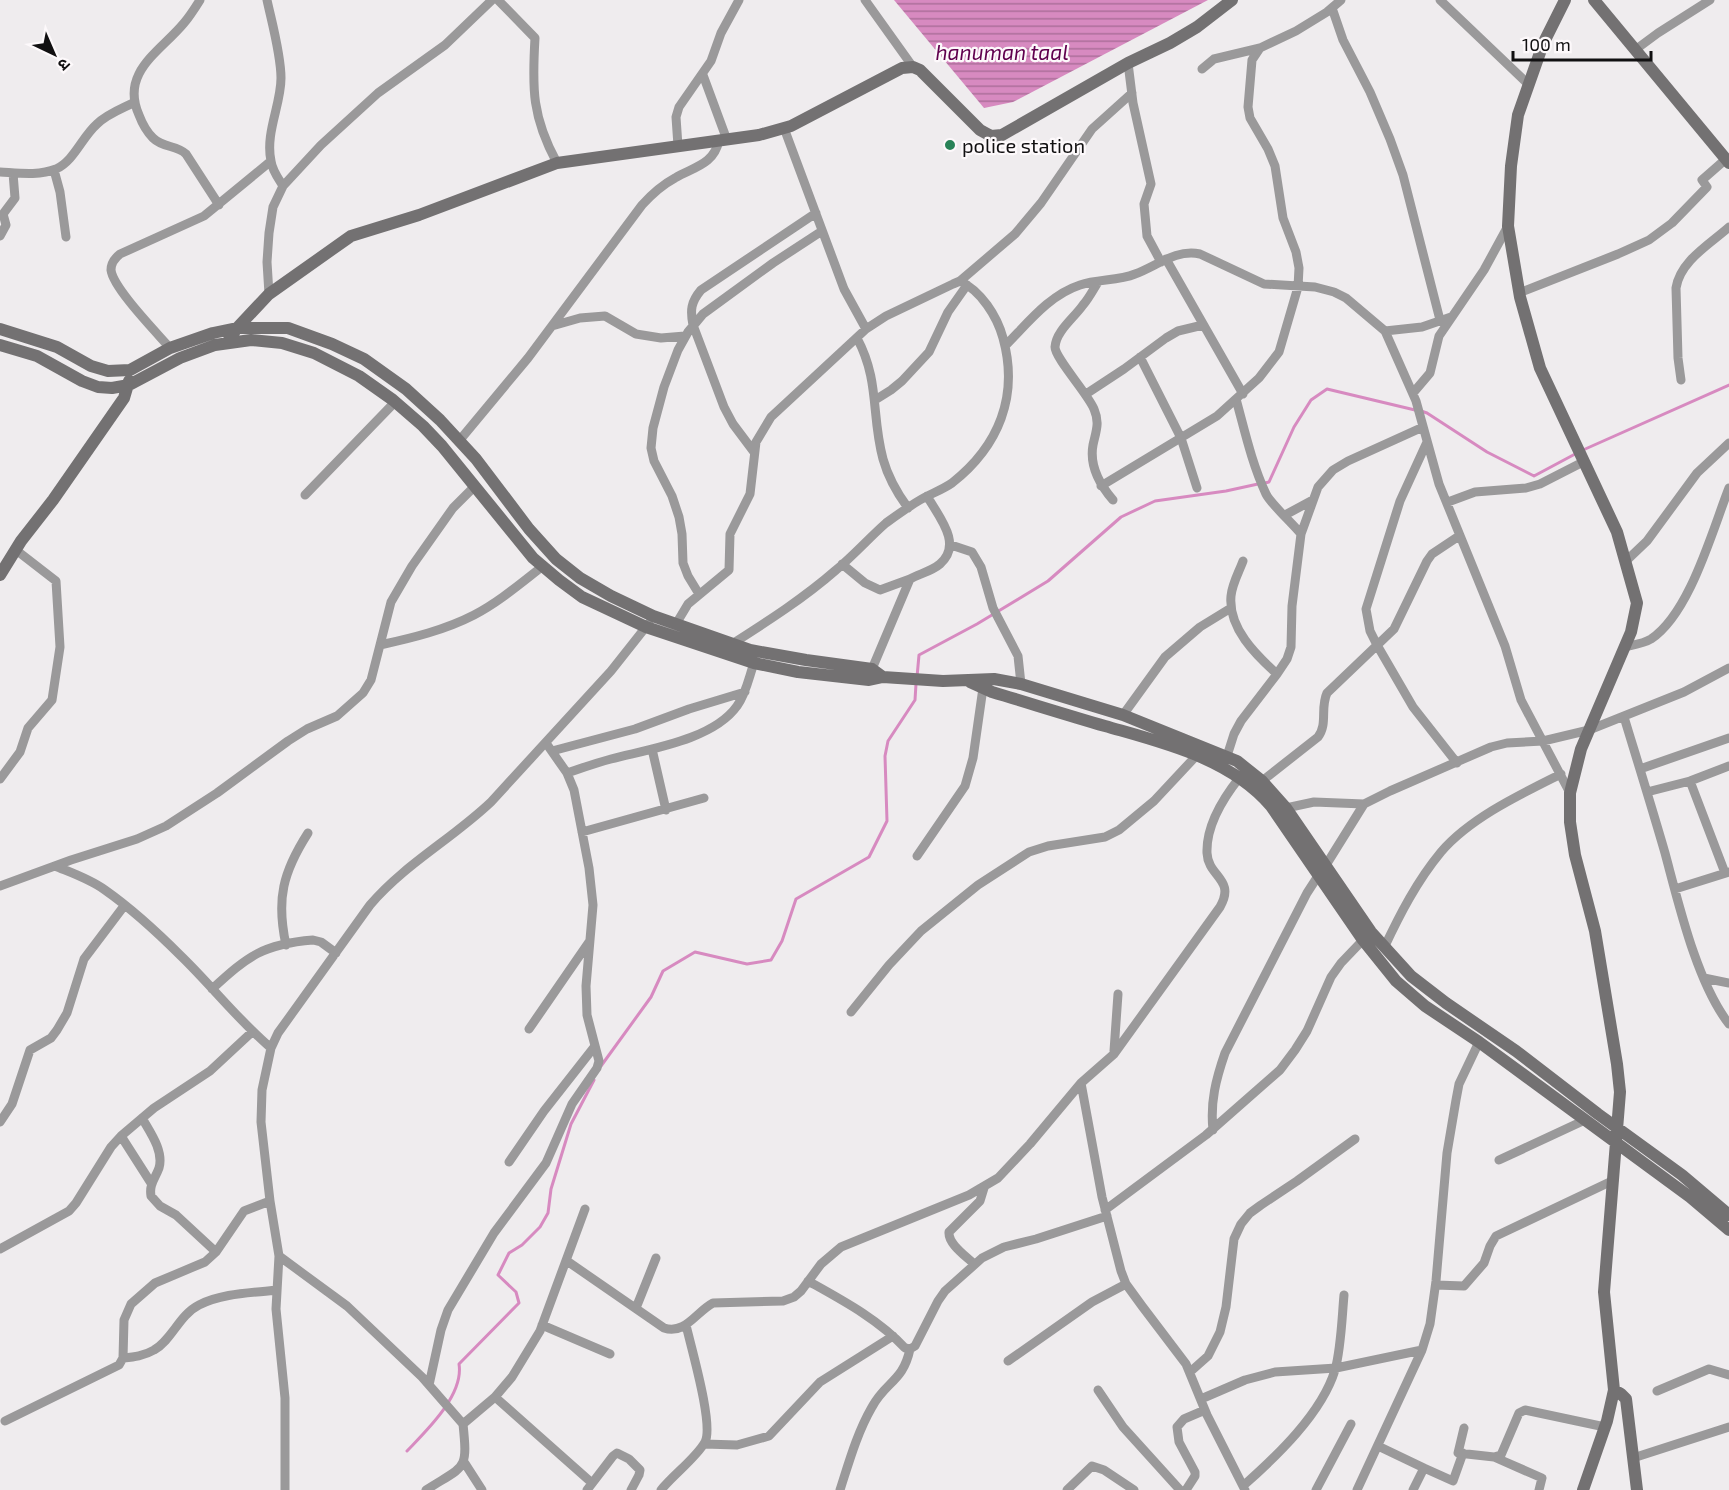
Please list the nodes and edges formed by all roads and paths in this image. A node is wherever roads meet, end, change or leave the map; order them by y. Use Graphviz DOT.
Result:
graph roads {
  1 [pos="200,0"];
  2 [pos="267,0"];
  3 [pos="492,0"];
  4 [pos="498,0"];
  5 [pos="739,0"];
  6 [pos="865,0"];
  7 [pos="1232,0"];
  8 [pos="1341,0"];
  9 [pos="1440,0"];
  10 [pos="1565,0"];
  11 [pos="1594,0"];
  12 [pos="1710,0"];
  13 [pos="1332,8"];
  14 [pos="1260,48"];
  15 [pos="1635,50"];
  16 [pos="1128,63"];
  17 [pos="913,67"];
  18 [pos="1202,69"];
  19 [pos="703,75"];
  20 [pos="1527,83"];
  21 [pos="1132,93"];
  22 [pos="134,103"];
  23 [pos="784,128"];
  24 [pos="724,140"];
  25 [pos="678,146"];
  26 [pos="271,160"];
  27 [pos="1727,161"];
  28 [pos="557,163"];
  29 [pos="54,170"];
  30 [pos="0,172"];
  31 [pos="13,173"];
  32 [pos="283,186"];
  33 [pos="219,205"];
  34 [pos="816,213"];
  35 [pos="1508,226"];
  36 [pos="1729,227"];
  37 [pos="822,231"];
  38 [pos="0,236"];
  39 [pos="66,237"];
  40 [pos="1163,261"];
  41 [pos="1098,282"];
  42 [pos="964,283"];
  43 [pos="1298,287"];
  44 [pos="1519,292"];
  45 [pos="269,294"];
  46 [pos="1451,317"];
  47 [pos="1440,320"];
  48 [pos="693,325"];
  49 [pos="1203,325"];
  50 [pos="552,326"];
  51 [pos="237,328"];
  52 [pos="0,329"];
  53 [pos="866,329"];
  54 [pos="1385,331"];
  55 [pos="686,336"];
  56 [pos="857,338"];
  57 [pos="227,343"];
  58 [pos="0,345"];
  59 [pos="1005,346"];
  60 [pos="170,348"];
  61 [pos="1140,357"];
  62 [pos="130,370"];
  63 [pos="1681,380"];
  64 [pos="129,386"];
  65 [pos="1086,394"];
  66 [pos="1239,397"];
  67 [pos="1415,397"];
  68 [pos="875,400"];
  69 [pos="396,402"];
  70 [pos="1423,424"];
  71 [pos="1181,438"];
  72 [pos="459,441"];
  73 [pos="1428,442"];
  74 [pos="1729,443"];
  75 [pos="754,452"];
  76 [pos="1582,459"];
  77 [pos="475,486"];
  78 [pos="1101,486"];
  79 [pos="1197,488"];
  80 [pos="1729,488"];
  81 [pos="305,495"];
  82 [pos="927,496"];
  83 [pos="1113,500"];
  84 [pos="1311,501"];
  85 [pos="1448,502"];
  86 [pos="908,508"];
  87 [pos="1285,515"];
  88 [pos="1300,534"];
  89 [pos="1459,536"];
  90 [pos="951,545"];
  91 [pos="16,550"];
  92 [pos="1243,561"];
  93 [pos="1626,561"];
  94 [pos="842,564"];
  95 [pos="543,566"];
  96 [pos="0,575"];
  97 [pos="910,579"];
  98 [pos="699,594"];
  99 [pos="1231,608"];
  100 [pos="653,616"];
  101 [pos="676,624"];
  102 [pos="646,627"];
  103 [pos="732,644"];
  104 [pos="380,645"];
  105 [pos="1377,645"];
  106 [pos="1624,647"];
  107 [pos="754,663"];
  108 [pos="1729,668"];
  109 [pos="872,669"];
  110 [pos="1277,674"];
  111 [pos="884,677"];
  112 [pos="966,680"];
  113 [pos="1021,684"];
  114 [pos="983,688"];
  115 [pos="745,693"];
  116 [pos="1123,715"];
  117 [pos="1624,717"];
  118 [pos="1589,730"];
  119 [pos="1729,738"];
  120 [pos="1543,741"];
  121 [pos="549,747"];
  122 [pos="652,749"];
  123 [pos="1197,755"];
  124 [pos="1227,756"];
  125 [pos="1457,763"];
  126 [pos="1729,766"];
  127 [pos="1640,769"];
  128 [pos="567,773"];
  129 [pos="1561,774"];
  130 [pos="1240,777"];
  131 [pos="0,780"];
  132 [pos="1262,781"];
  133 [pos="1690,781"];
  134 [pos="1647,792"];
  135 [pos="1570,793"];
  136 [pos="705,798"];
  137 [pos="1364,804"];
  138 [pos="1286,808"];
  139 [pos="666,810"];
  140 [pos="582,832"];
  141 [pos="308,833"];
  142 [pos="917,856"];
  143 [pos="1326,865"];
  144 [pos="55,866"];
  145 [pos="1727,872"];
  146 [pos="1318,876"];
  147 [pos="0,886"];
  148 [pos="1675,889"];
  149 [pos="124,906"];
  150 [pos="591,940"];
  151 [pos="1363,940"];
  152 [pos="286,945"];
  153 [pos="1384,948"];
  154 [pos="336,953"];
  155 [pos="1704,978"];
  156 [pos="1729,983"];
  157 [pos="212,989"];
  158 [pos="1118,994"];
  159 [pos="851,1012"];
  160 [pos="1729,1024"];
  161 [pos="529,1029"];
  162 [pos="252,1032"];
  163 [pos="1479,1042"];
  164 [pos="595,1046"];
  165 [pos="271,1048"];
  166 [pos="1114,1054"];
  167 [pos="1081,1083"];
  168 [pos="142,1118"];
  169 [pos="1585,1120"];
  170 [pos="0,1122"];
  171 [pos="1618,1129"];
  172 [pos="1213,1130"];
  173 [pos="121,1136"];
  174 [pos="1354,1139"];
  175 [pos="1617,1143"];
  176 [pos="1499,1160"];
  177 [pos="509,1162"];
  178 [pos="1614,1180"];
  179 [pos="151,1183"];
  180 [pos="984,1188"];
  181 [pos="270,1201"];
  182 [pos="585,1209"];
  183 [pos="1106,1213"];
  184 [pos="1729,1215"];
  185 [pos="1729,1230"];
  186 [pos="0,1249"];
  187 [pos="216,1252"];
  188 [pos="279,1256"];
  189 [pos="656,1258"];
  190 [pos="567,1261"];
  191 [pos="974,1264"];
  192 [pos="808,1281"];
  193 [pos="1126,1284"];
  194 [pos="1436,1285"];
  195 [pos="277,1290"];
  196 [pos="1344,1295"];
  197 [pos="636,1308"];
  198 [pos="542,1324"];
  199 [pos="686,1325"];
  200 [pos="893,1336"];
  201 [pos="910,1349"];
  202 [pos="1422,1350"];
  203 [pos="610,1354"];
  204 [pos="123,1358"];
  205 [pos="1008,1361"];
  206 [pos="1336,1368"];
  207 [pos="1190,1372"];
  208 [pos="1729,1376"];
  209 [pos="429,1385"];
  210 [pos="1098,1390"];
  211 [pos="1614,1390"];
  212 [pos="1657,1391"];
  213 [pos="495,1397"];
  214 [pos="1201,1399"];
  215 [pos="1205,1410"];
  216 [pos="5,1421"];
  217 [pos="463,1424"];
  218 [pos="1351,1424"];
  219 [pos="1605,1427"];
  220 [pos="1729,1427"];
  221 [pos="1464,1428"];
  222 [pos="704,1444"];
  223 [pos="1378,1446"];
  224 [pos="1464,1453"];
  225 [pos="1494,1457"];
  226 [pos="1633,1458"];
  227 [pos="464,1462"];
  228 [pos="1424,1468"];
  229 [pos="589,1486"];
  230 [pos="1244,1488"];
  231 [pos="285,1490"];
  232 [pos="426,1490"];
  233 [pos="482,1490"];
  234 [pos="631,1490"];
  235 [pos="661,1490"];
  236 [pos="840,1490"];
  237 [pos="1067,1490"];
  238 [pos="1134,1490"];
  239 [pos="1180,1490"];
  240 [pos="1186,1490"];
  241 [pos="1316,1490"];
  242 [pos="1358,1490"];
  243 [pos="1413,1490"];
  244 [pos="1539,1490"];
  245 [pos="1583,1490"];
  246 [pos="1637,1490"];
  1 -- 22 [label="street"];
  2 -- 26 [label="street"];
  3 -- 32 [label="street"];
  4 -- 28 [label="street"];
  5 -- 19 [label="street"];
  6 -- 17 [label="street"];
  7 -- 16 [label="street"];
  8 -- 13 [label="street"];
  9 -- 20 [label="street"];
  10 -- 20 [label="street"];
  11 -- 15 [label="street"];
  12 -- 15 [label="street"];
  13 -- 14 [label="street"];
  13 -- 47 [label="street"];
  14 -- 18 [label="street"];
  14 -- 43 [label="street"];
  15 -- 27 [label="street"];
  16 -- 17 [label="street"];
  16 -- 21 [label="street"];
  17 -- 23 [label="street"];
  19 -- 24 [label="street"];
  19 -- 25 [label="street"];
  20 -- 35 [label="street"];
  21 -- 40 [label="street"];
  21 -- 42 [label="street"];
  22 -- 29 [label="street"];
  22 -- 33 [label="street"];
  23 -- 24 [label="street"];
  23 -- 34 [label="street"];
  24 -- 25 [label="street"];
  24 -- 50 [label="street"];
  25 -- 28 [label="street"];
  26 -- 32 [label="street"];
  26 -- 33 [label="street"];
  27 -- 44 [label="street"];
  28 -- 45 [label="street"];
  29 -- 31 [label="street"];
  29 -- 39 [label="street"];
  30 -- 31 [label="street"];
  31 -- 38 [label="street"];
  32 -- 45 [label="street"];
  33 -- 60 [label="street"];
  34 -- 37 [label="street"];
  34 -- 48 [label="street"];
  35 -- 44 [label="street"];
  35 -- 46 [label="street"];
  36 -- 63 [label="street"];
  37 -- 48 [label="street"];
  37 -- 53 [label="street"];
  40 -- 41 [label="street"];
  40 -- 43 [label="street"];
  40 -- 49 [label="street"];
  41 -- 59 [label="street"];
  41 -- 65 [label="street"];
  42 -- 53 [label="street"];
  42 -- 59 [label="street"];
  42 -- 68 [label="street"];
  43 -- 54 [label="street"];
  43 -- 66 [label="street"];
  44 -- 76 [label="street"];
  45 -- 51 [label="street"];
  46 -- 47 [label="street"];
  46 -- 67 [label="street"];
  47 -- 54 [label="street"];
  48 -- 55 [label="street"];
  48 -- 75 [label="street"];
  49 -- 61 [label="street"];
  49 -- 66 [label="street"];
  50 -- 55 [label="street"];
  50 -- 72 [label="street"];
  51 -- 57 [label="street"];
  51 -- 60 [label="street"];
  51 -- 72 [label="street"];
  52 -- 62 [label="street"];
  53 -- 56 [label="street"];
  54 -- 67 [label="street"];
  55 -- 98 [label="street"];
  56 -- 68 [label="street"];
  56 -- 75 [label="street"];
  57 -- 64 [label="street"];
  57 -- 69 [label="street"];
  58 -- 64 [label="street"];
  59 -- 82 [label="street"];
  60 -- 62 [label="street"];
  61 -- 65 [label="street"];
  61 -- 71 [label="street"];
  62 -- 64 [label="street"];
  64 -- 91 [label="street"];
  65 -- 78 [label="street"];
  66 -- 71 [label="street"];
  66 -- 87 [label="street"];
  67 -- 70 [label="street"];
  68 -- 86 [label="street"];
  69 -- 77 [label="street"];
  69 -- 81 [label="street"];
  70 -- 73 [label="street"];
  70 -- 84 [label="street"];
  71 -- 78 [label="street"];
  71 -- 79 [label="street"];
  72 -- 100 [label="street"];
  73 -- 85 [label="street"];
  73 -- 105 [label="street"];
  74 -- 93 [label="street"];
  75 -- 98 [label="street"];
  76 -- 85 [label="street"];
  76 -- 93 [label="street"];
  77 -- 95 [label="street"];
  77 -- 104 [label="street"];
  78 -- 83 [label="street"];
  80 -- 106 [label="street"];
  82 -- 86 [label="street"];
  82 -- 90 [label="street"];
  84 -- 87 [label="street"];
  84 -- 88 [label="street"];
  85 -- 89 [label="street"];
  86 -- 94 [label="street"];
  87 -- 88 [label="street"];
  88 -- 110 [label="street"];
  89 -- 105 [label="street"];
  89 -- 120 [label="street"];
  90 -- 97 [label="street"];
  90 -- 113 [label="street"];
  91 -- 96 [label="street"];
  91 -- 131 [label="street"];
  92 -- 99 [label="street"];
  93 -- 106 [label="street"];
  94 -- 97 [label="street"];
  94 -- 103 [label="street"];
  95 -- 102 [label="street"];
  95 -- 104 [label="street"];
  97 -- 109 [label="street"];
  98 -- 101 [label="street"];
  99 -- 110 [label="street"];
  99 -- 116 [label="street"];
  100 -- 101 [label="street"];
  100 -- 102 [label="street"];
  101 -- 103 [label="street"];
  102 -- 107 [label="street"];
  102 -- 121 [label="street"];
  103 -- 109 [label="street"];
  104 -- 144 [label="street"];
  105 -- 125 [label="street"];
  105 -- 132 [label="street"];
  106 -- 118 [label="street"];
  107 -- 111 [label="street"];
  107 -- 115 [label="street"];
  108 -- 117 [label="street"];
  109 -- 111 [label="street"];
  110 -- 124 [label="street"];
  111 -- 112 [label="street"];
  112 -- 113 [label="street"];
  112 -- 114 [label="street"];
  113 -- 116 [label="street"];
  114 -- 123 [label="street"];
  114 -- 142 [label="street"];
  115 -- 121 [label="street"];
  115 -- 122 [label="street"];
  116 -- 124 [label="street"];
  117 -- 118 [label="street"];
  117 -- 127 [label="street"];
  118 -- 120 [label="street"];
  118 -- 135 [label="street"];
  119 -- 127 [label="street"];
  120 -- 125 [label="street"];
  120 -- 129 [label="street"];
  121 -- 128 [label="street"];
  121 -- 154 [label="street"];
  122 -- 128 [label="street"];
  122 -- 139 [label="street"];
  123 -- 130 [label="street"];
  123 -- 159 [label="street"];
  124 -- 132 [label="street"];
  125 -- 137 [label="street"];
  126 -- 133 [label="street"];
  127 -- 134 [label="street"];
  128 -- 140 [label="street"];
  129 -- 135 [label="street"];
  129 -- 153 [label="street"];
  130 -- 146 [label="street"];
  130 -- 166 [label="street"];
  132 -- 138 [label="street"];
  133 -- 134 [label="street"];
  133 -- 145 [label="street"];
  134 -- 148 [label="street"];
  135 -- 171 [label="street"];
  136 -- 139 [label="street"];
  137 -- 138 [label="street"];
  137 -- 143 [label="street"];
  138 -- 143 [label="street"];
  139 -- 140 [label="street"];
  140 -- 150 [label="street"];
  141 -- 152 [label="street"];
  143 -- 153 [label="street"];
  144 -- 147 [label="street"];
  144 -- 149 [label="street"];
  145 -- 148 [label="street"];
  146 -- 151 [label="street"];
  146 -- 172 [label="street"];
  148 -- 155 [label="street"];
  149 -- 157 [label="street"];
  149 -- 170 [label="street"];
  150 -- 161 [label="street"];
  150 -- 164 [label="street"];
  151 -- 163 [label="street"];
  151 -- 172 [label="street"];
  152 -- 154 [label="street"];
  152 -- 157 [label="street"];
  153 -- 171 [label="street"];
  154 -- 165 [label="street"];
  155 -- 156 [label="street"];
  155 -- 160 [label="street"];
  157 -- 162 [label="street"];
  158 -- 166 [label="street"];
  162 -- 165 [label="street"];
  162 -- 168 [label="street"];
  163 -- 169 [label="street"];
  163 -- 194 [label="street"];
  164 -- 177 [label="street"];
  164 -- 209 [label="street"];
  165 -- 181 [label="street"];
  166 -- 167 [label="street"];
  167 -- 180 [label="street"];
  167 -- 183 [label="street"];
  168 -- 173 [label="street"];
  168 -- 179 [label="street"];
  169 -- 175 [label="street"];
  169 -- 176 [label="street"];
  171 -- 175 [label="street"];
  171 -- 184 [label="street"];
  172 -- 183 [label="street"];
  173 -- 179 [label="street"];
  173 -- 186 [label="street"];
  174 -- 207 [label="street"];
  175 -- 178 [label="street"];
  175 -- 185 [label="street"];
  178 -- 194 [label="street"];
  178 -- 211 [label="street"];
  179 -- 187 [label="street"];
  180 -- 191 [label="street"];
  180 -- 192 [label="street"];
  181 -- 187 [label="street"];
  181 -- 188 [label="street"];
  182 -- 190 [label="street"];
  183 -- 191 [label="street"];
  183 -- 193 [label="street"];
  187 -- 204 [label="street"];
  188 -- 195 [label="street"];
  188 -- 209 [label="street"];
  189 -- 197 [label="street"];
  190 -- 197 [label="street"];
  190 -- 198 [label="street"];
  191 -- 201 [label="street"];
  192 -- 199 [label="street"];
  192 -- 200 [label="street"];
  193 -- 205 [label="street"];
  193 -- 207 [label="street"];
  194 -- 202 [label="street"];
  195 -- 204 [label="street"];
  195 -- 231 [label="street"];
  196 -- 206 [label="street"];
  197 -- 199 [label="street"];
  198 -- 203 [label="street"];
  198 -- 213 [label="street"];
  199 -- 222 [label="street"];
  200 -- 201 [label="street"];
  200 -- 222 [label="street"];
  201 -- 236 [label="street"];
  202 -- 206 [label="street"];
  202 -- 223 [label="street"];
  204 -- 216 [label="street"];
  206 -- 214 [label="street"];
  206 -- 230 [label="street"];
  207 -- 214 [label="street"];
  208 -- 212 [label="street"];
  209 -- 217 [label="street"];
  210 -- 239 [label="street"];
  211 -- 219 [label="street"];
  211 -- 226 [label="street"];
  213 -- 217 [label="street"];
  213 -- 229 [label="street"];
  214 -- 215 [label="street"];
  215 -- 230 [label="street"];
  215 -- 240 [label="street"];
  217 -- 227 [label="street"];
  218 -- 241 [label="street"];
  219 -- 225 [label="street"];
  219 -- 245 [label="street"];
  220 -- 226 [label="street"];
  221 -- 224 [label="street"];
  222 -- 235 [label="street"];
  223 -- 228 [label="street"];
  223 -- 242 [label="street"];
  224 -- 225 [label="street"];
  224 -- 228 [label="street"];
  225 -- 244 [label="street"];
  226 -- 246 [label="street"];
  227 -- 232 [label="street"];
  227 -- 233 [label="street"];
  228 -- 243 [label="street"];
  229 -- 234 [label="street"];
  237 -- 238 [label="street"];
}
